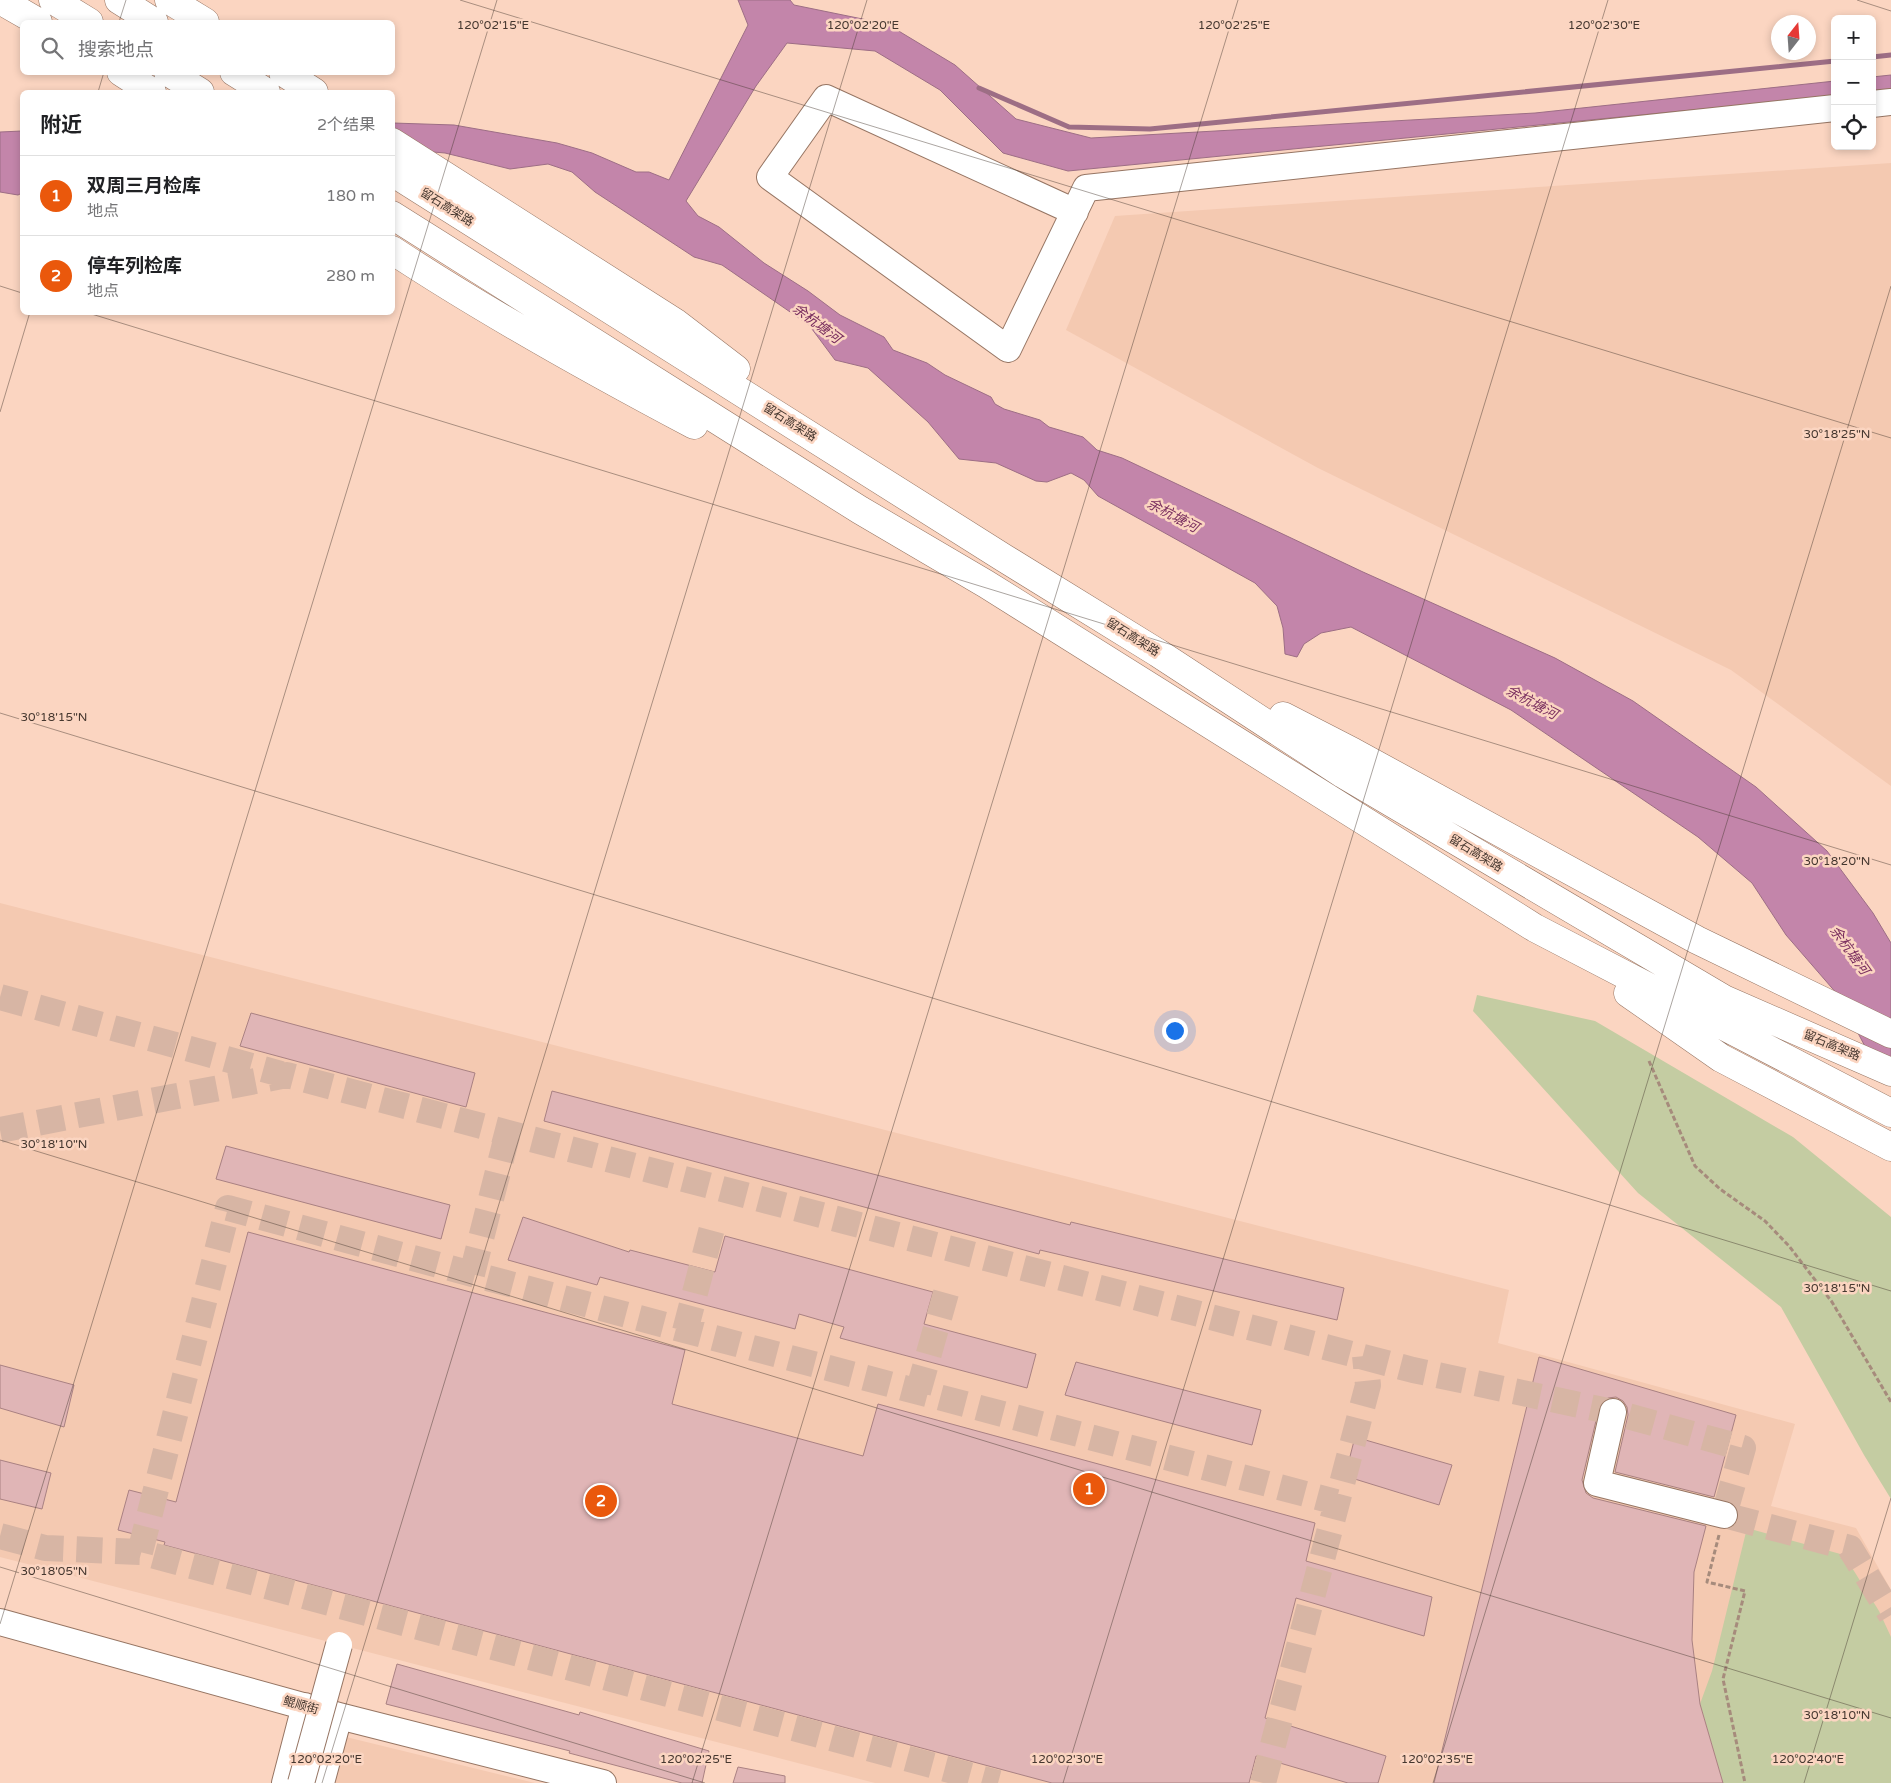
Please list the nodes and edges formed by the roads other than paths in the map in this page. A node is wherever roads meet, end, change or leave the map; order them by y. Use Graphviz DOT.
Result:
graph roads {
  1 [pos="0,0"];
  2 [pos="53,0"];
  3 [pos="118,0"];
  4 [pos="169,0"];
  5 [pos="35,20"];
  6 [pos="86,20"];
  7 [pos="151,20"];
  8 [pos="202,20"];
  9 [pos="126,75"];
  10 [pos="173,75"];
  11 [pos="239,75"];
  12 [pos="288,75"];
  13 [pos="149,90"];
  14 [pos="197,90"];
  15 [pos="263,90"];
  16 [pos="311,90"];
  17 [pos="1891,102"];
  18 [pos="1876,104"];
  19 [pos="1831,108"];
  20 [pos="395,144"];
  21 [pos="395,174"];
  22 [pos="1075,212"];
  23 [pos="395,217"];
  24 [pos="395,252"];
  25 [pos="889,484"];
  26 [pos="860,510"];
  27 [pos="1158,653"];
  28 [pos="1535,928"];
  29 [pos="1891,1034"];
  30 [pos="1891,1072"];
  31 [pos="1891,1113"];
  32 [pos="1891,1147"];
  33 [pos="1613,1412"];
  34 [pos="1724,1515"];
  35 [pos="0,1622"];
  36 [pos="339,1645"];
  37 [pos="305,1706"];
  38 [pos="339,1716"];
  39 [pos="285,1783"];
  40 [pos="301,1783"];
  41 [pos="321,1783"];
  42 [pos="603,1783"];
  1 -- 5 [label="highway"];
  2 -- 6 [label="highway"];
  3 -- 7 [label="highway"];
  4 -- 8 [label="highway"];
  9 -- 13 [label="highway"];
  10 -- 14 [label="highway"];
  11 -- 15 [label="highway"];
  12 -- 16 [label="highway"];
  17 -- 18 [label="street"];
  19 -- 22 [label="street"];
  20 -- 25 [label="highway"];
  21 -- 25 [label="highway, 留石高架路"];
  22 -- 22 [label="street"];
  23 -- 26 [label="highway"];
  24 -- 26 [label="highway"];
  25 -- 27 [label="highway, 留石高架路"];
  26 -- 28 [label="highway"];
  27 -- 29 [label="highway"];
  27 -- 30 [label="highway, 留石高架路"];
  28 -- 31 [label="highway"];
  28 -- 32 [label="highway"];
  33 -- 34 [label="street"];
  35 -- 37 [label="street, 鲲顺街"];
  36 -- 40 [label="street, bridge"];
  37 -- 38 [label="street, 鲲顺街"];
  37 -- 39 [label="street"];
  38 -- 41 [label="street"];
  38 -- 42 [label="street, 鲲顺街"];
}
